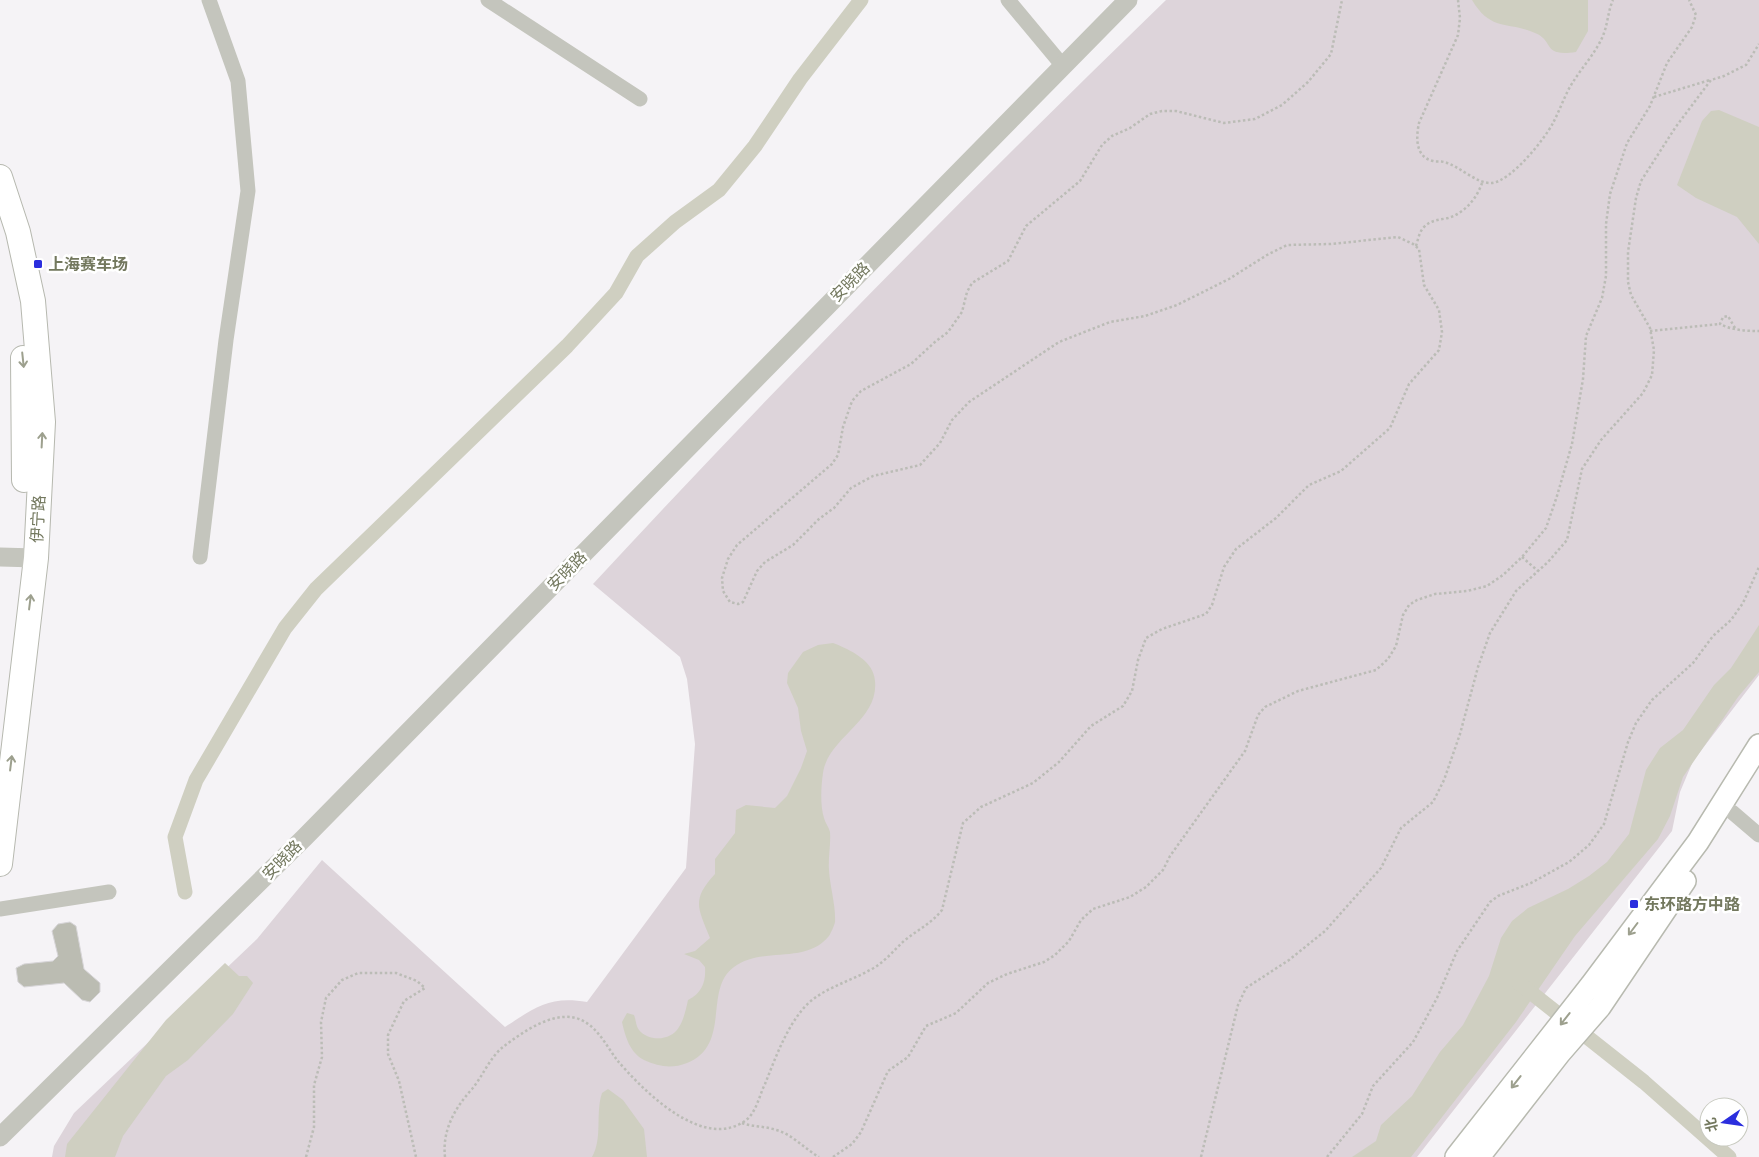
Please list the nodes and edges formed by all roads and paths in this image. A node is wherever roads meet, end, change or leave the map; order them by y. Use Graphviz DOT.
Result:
graph roads {
  1 [pos="209,0"];
  2 [pos="488,0"];
  3 [pos="1008,0"];
  4 [pos="1128,0"];
  5 [pos="1342,0"];
  6 [pos="1458,0"];
  7 [pos="1613,0"];
  8 [pos="1689,0"];
  9 [pos="1759,44"];
  10 [pos="1063,66"];
  11 [pos="1711,80"];
  12 [pos="1654,97"];
  13 [pos="640,98"];
  14 [pos="0,177"];
  15 [pos="1482,182"];
  16 [pos="0,226"];
  17 [pos="1416,246"];
  18 [pos="1720,324"];
  19 [pos="1735,328"];
  20 [pos="1650,331"];
  21 [pos="1759,331"];
  22 [pos="200,557"];
  23 [pos="18,558"];
  24 [pos="1522,558"];
  25 [pos="1759,567"];
  26 [pos="1538,571"];
  27 [pos="0,725"];
  28 [pos="1759,745"];
  29 [pos="1759,772"];
  30 [pos="1732,812"];
  31 [pos="1759,835"];
  32 [pos="0,864"];
  33 [pos="109,892"];
  34 [pos="0,909"];
  35 [pos="1592,1001"];
  36 [pos="1553,1048"];
  37 [pos="742,1123"];
  38 [pos="0,1137"];
  39 [pos="306,1157"];
  40 [pos="416,1157"];
  41 [pos="445,1157"];
  42 [pos="819,1157"];
  43 [pos="833,1157"];
  44 [pos="1201,1157"];
  45 [pos="1327,1157"];
  46 [pos="1456,1157"];
  47 [pos="1479,1157"];
  1 -- 22 [label="street"];
  2 -- 13 [label="street"];
  3 -- 10 [label="street"];
  4 -- 10 [label="street, 安晓路"];
  5 -- 17 [label="path"];
  6 -- 15 [label="path"];
  7 -- 15 [label="path"];
  8 -- 12 [label="path"];
  9 -- 11 [label="path"];
  10 -- 38 [label="street, 安晓路"];
  11 -- 12 [label="path"];
  11 -- 20 [label="path"];
  12 -- 24 [label="path"];
  23 -- 14 [label="main road, 伊宁路, one-way"];
  15 -- 17 [label="path"];
  16 -- 23 [label="main road, 伊宁路, one-way"];
  17 -- 37 [label="path"];
  18 -- 19 [label="path"];
  18 -- 19 [label="path"];
  18 -- 20 [label="path"];
  19 -- 21 [label="path"];
  20 -- 26 [label="path"];
  23 -- 27 [label="main road, 伊宁路"];
  32 -- 23 [label="main road, 伊宁路, one-way"];
  24 -- 26 [label="path"];
  24 -- 43 [label="path"];
  25 -- 45 [label="path"];
  26 -- 44 [label="path"];
  28 -- 35 [label="main road, one-way"];
  29 -- 30 [label="main road"];
  30 -- 31 [label="street"];
  30 -- 35 [label="main road"];
  33 -- 34 [label="street"];
  35 -- 36 [label="main road"];
  36 -- 46 [label="main road, one-way"];
  36 -- 47 [label="main road"];
  37 -- 41 [label="path"];
  37 -- 42 [label="path"];
  39 -- 40 [label="path"];
}
